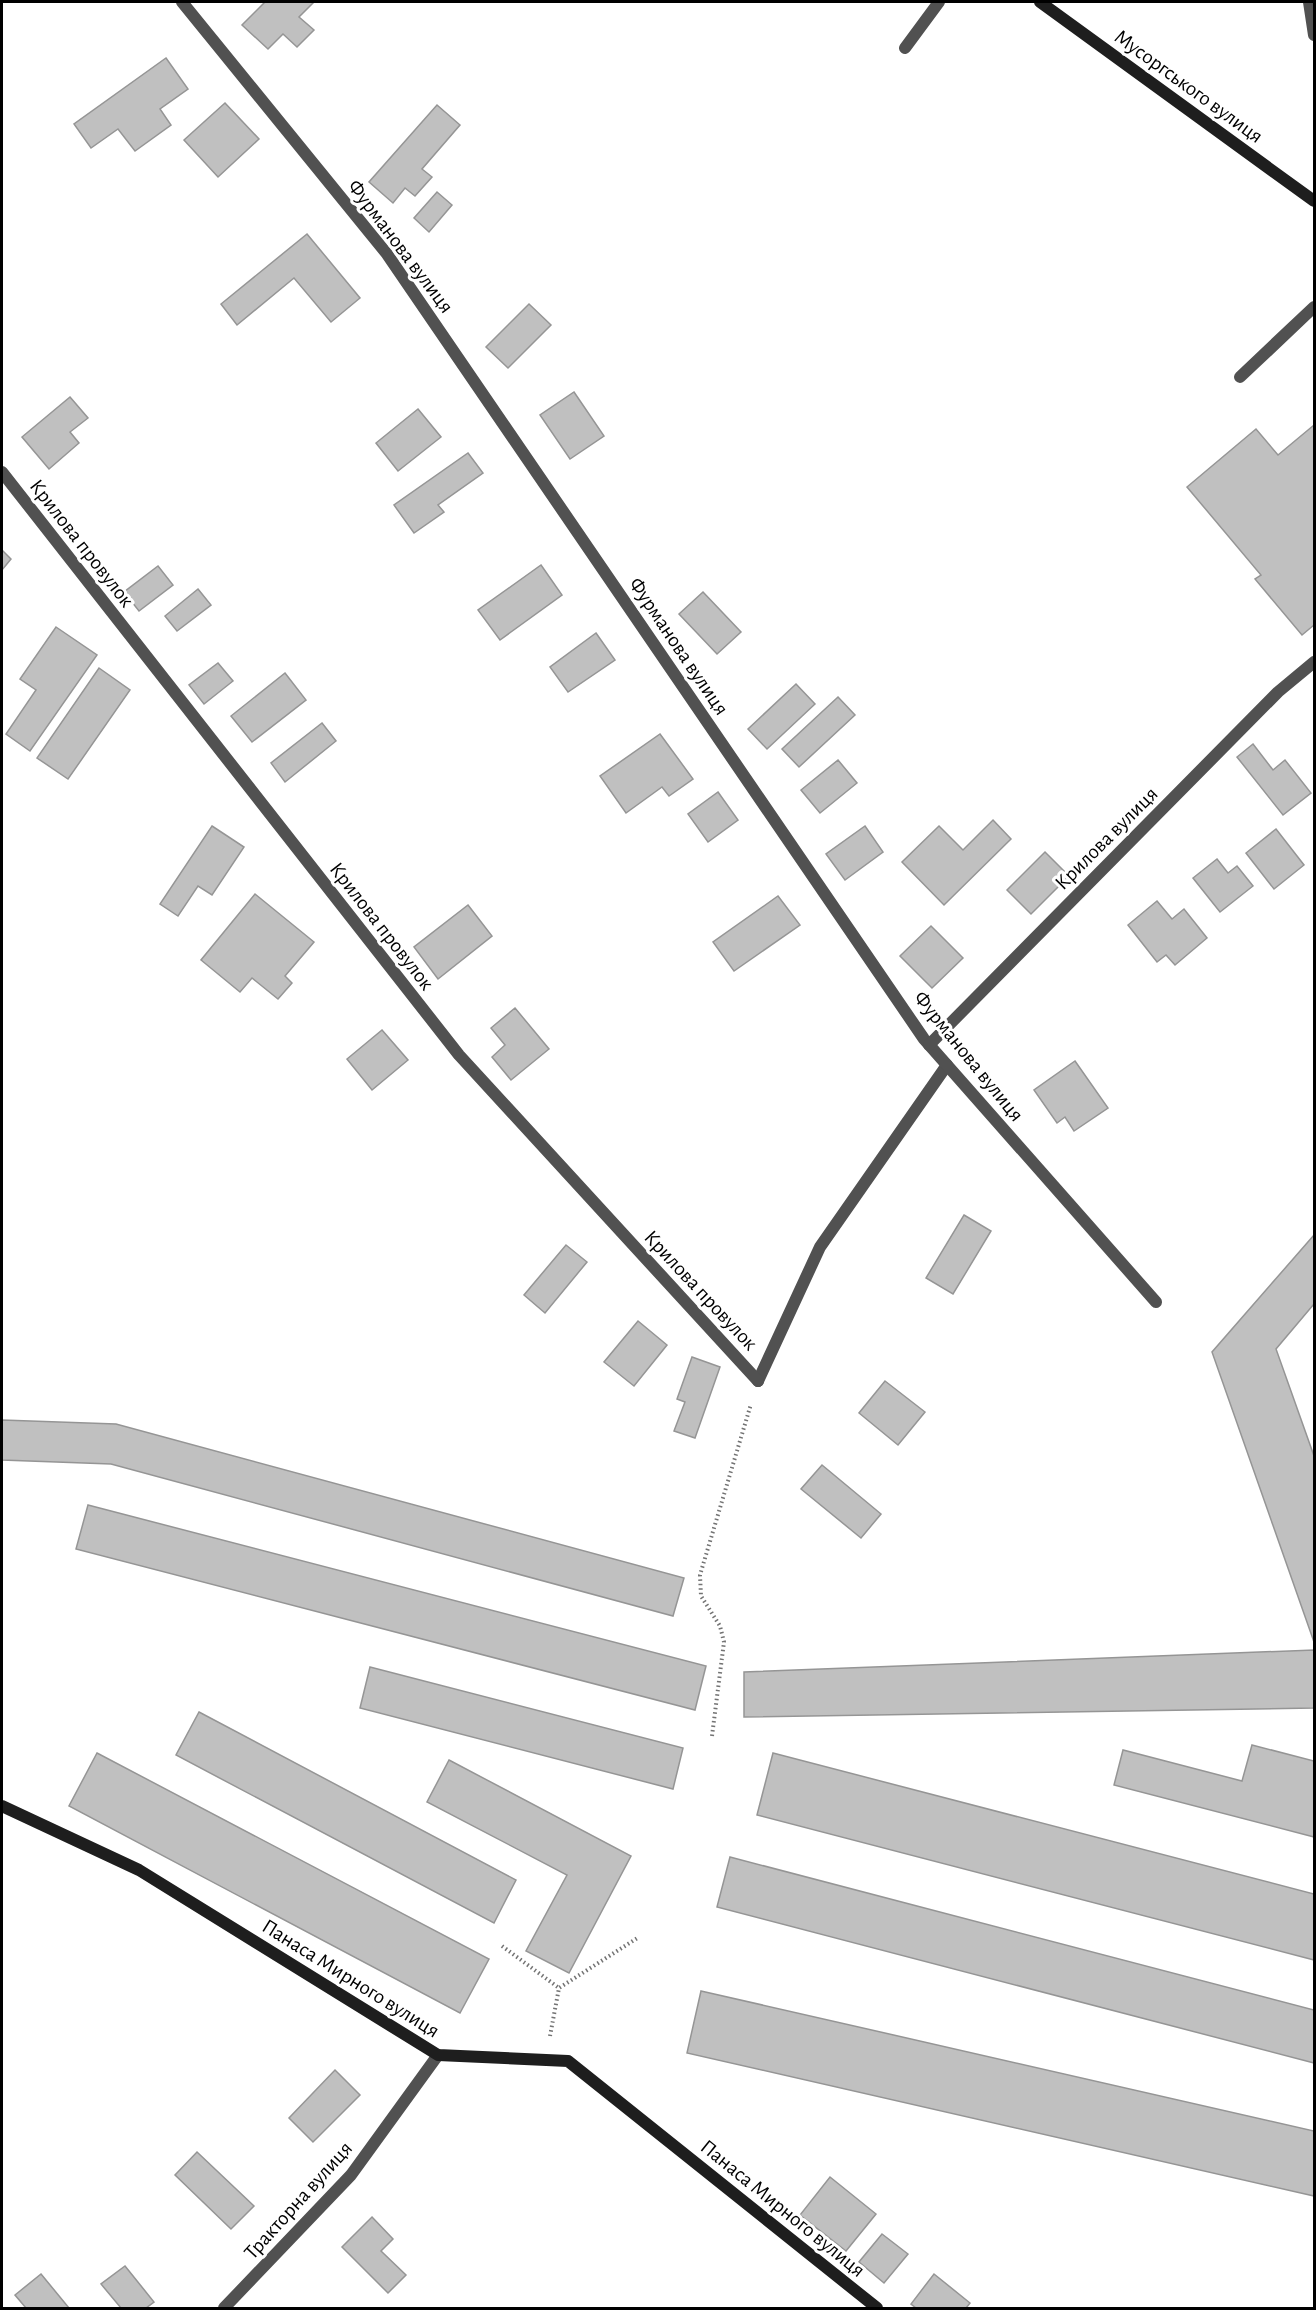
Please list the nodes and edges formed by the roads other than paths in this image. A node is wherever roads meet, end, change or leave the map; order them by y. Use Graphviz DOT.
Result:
graph roads {
  1 [pos="182,2"];
  2 [pos="939,2"];
  3 [pos="1040,2"];
  4 [pos="1309,2"];
  5 [pos="1314,34"];
  6 [pos="905,48"];
  7 [pos="1314,201"];
  8 [pos="1314,307"];
  9 [pos="1240,377"];
  10 [pos="2,472"];
  11 [pos="1314,662"];
  12 [pos="929,1045"];
  13 [pos="947,1065"];
  14 [pos="1156,1302"];
  15 [pos="2,1806"];
  16 [pos="438,2055"];
  17 [pos="224,2308"];
  18 [pos="877,2308"];
  1 -- 12 [label="street, Фурманова вулиця"];
  2 -- 6 [label="street"];
  3 -- 7 [label="street, Мусоргського вулиця"];
  4 -- 5 [label="street"];
  8 -- 9 [label="street"];
  10 -- 13 [label="street, Крилова провулок"];
  11 -- 12 [label="street, Крилова вулиця"];
  12 -- 13 [label="street, Фурманова вулиця"];
  13 -- 14 [label="street, Фурманова вулиця"];
  15 -- 16 [label="street, Панаса Мирного вулиця"];
  16 -- 17 [label="street, Тракторна вулиця"];
  16 -- 18 [label="street, Панаса Мирного вулиця"];
}
